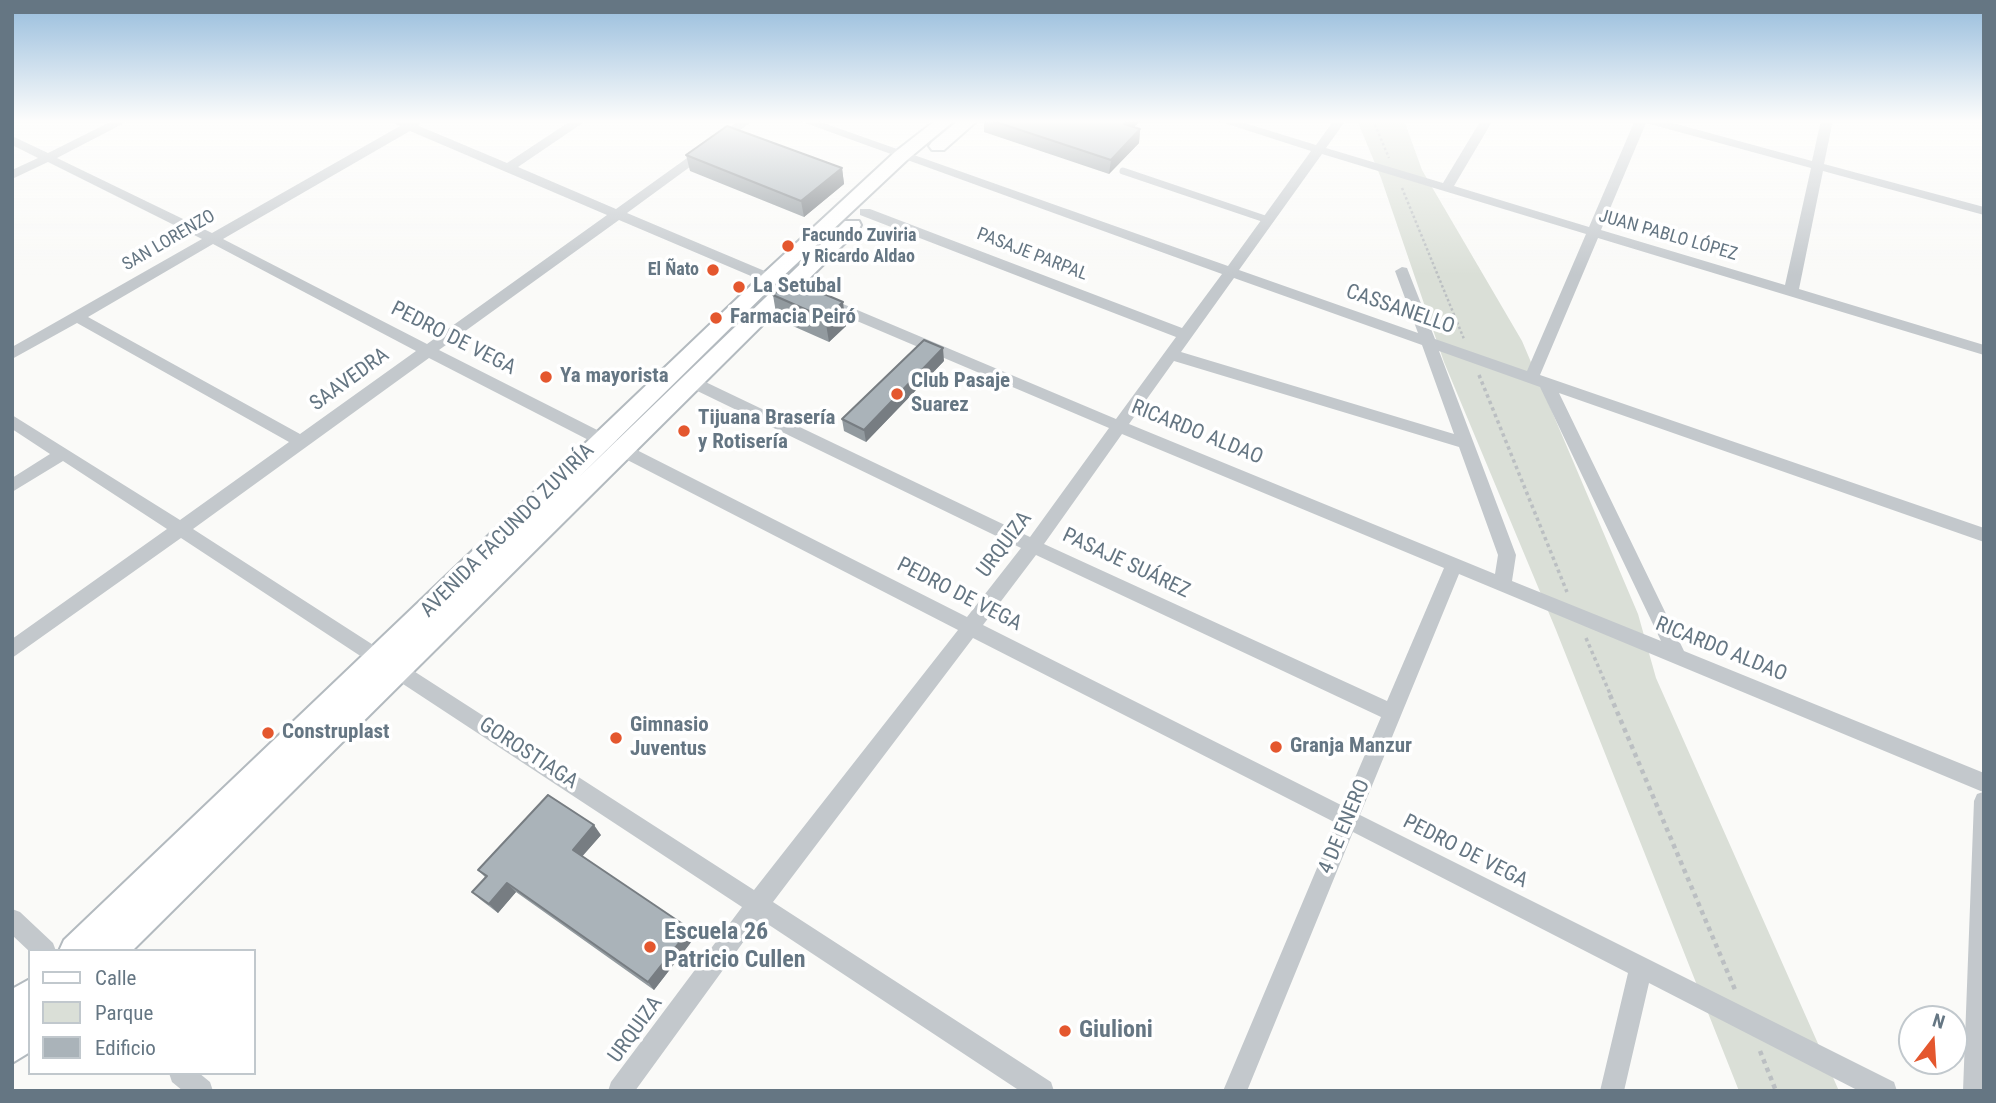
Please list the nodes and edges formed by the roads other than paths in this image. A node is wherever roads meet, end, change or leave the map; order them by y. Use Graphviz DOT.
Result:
graph roads {
  1 [pos="75,171"];
  2 [pos="324,171"];
  3 [pos="516,171"];
  4 [pos="678,171"];
  5 [pos="896,171"];
  6 [pos="899,171"];
  7 [pos="944,171"];
  8 [pos="1124,171"];
  9 [pos="1305,171"];
  10 [pos="1392,171"];
  11 [pos="1456,171"];
  12 [pos="1619,171"];
  13 [pos="1816,171"];
  14 [pos="1837,171"];
  15 [pos="1447,187"];
  16 [pos="1984,211"];
  17 [pos="865,212"];
  18 [pos="618,215"];
  19 [pos="1268,220"];
  20 [pos="1593,234"];
  21 [pos="211,238"];
  22 [pos="1402,271"];
  23 [pos="1230,272"];
  24 [pos="780,281"];
  25 [pos="1791,292"];
  26 [pos="76,317"];
  27 [pos="1186,335"];
  28 [pos="1429,342"];
  29 [pos="1984,350"];
  30 [pos="426,351"];
  31 [pos="12,354"];
  32 [pos="1172,355"];
  33 [pos="1539,379"];
  34 [pos="690,382"];
  35 [pos="12,421"];
  36 [pos="1121,427"];
  37 [pos="300,442"];
  38 [pos="1466,443"];
  39 [pos="610,445"];
  40 [pos="62,454"];
  41 [pos="12,486"];
  42 [pos="181,529"];
  43 [pos="1984,535"];
  44 [pos="1033,546"];
  45 [pos="1454,564"];
  46 [pos="1503,583"];
  47 [pos="971,627"];
  48 [pos="12,650"];
  49 [pos="1677,656"];
  50 [pos="388,662"];
  51 [pos="1393,713"];
  52 [pos="1984,783"];
  53 [pos="1984,801"];
  54 [pos="1348,818"];
  55 [pos="758,904"];
  56 [pos="12,919"];
  57 [pos="44,949"];
  58 [pos="77,949"];
  59 [pos="111,949"];
  60 [pos="1642,968"];
  61 [pos="28,997"];
  62 [pos="12,1012"];
  63 [pos="28,1031"];
  64 [pos="12,1046"];
  65 [pos="183,1075"];
  66 [pos="201,1091"];
  67 [pos="620,1091"];
  68 [pos="1042,1091"];
  69 [pos="1236,1091"];
  70 [pos="1612,1091"];
  71 [pos="1885,1091"];
  72 [pos="1975,1091"];
  1 -- 21 [label="street, PEDRO DE VEGA"];
  2 -- 21 [label="street, SAN LORENZO"];
  3 -- 18 [label="street, RICARDO ALDAO"];
  4 -- 18 [label="street, SAAVEDRA"];
  5 -- 24 [label="main road, AVENIDA FACUNDO ZUVIRÍA"];
  6 -- 17 [label="main road, AVENIDA FACUNDO ZUVIRÍA"];
  7 -- 23 [label="street, CASSANELLO"];
  8 -- 19 [label="lane"];
  9 -- 19 [label="street, URQUIZA"];
  10 -- 15 [label="street, JUAN PABLO LÓPEZ"];
  11 -- 15 [label="street"];
  12 -- 20 [label="street"];
  13 -- 25 [label="street"];
  14 -- 16 [label="street"];
  15 -- 20 [label="street, JUAN PABLO LÓPEZ"];
  17 -- 24 [label="main road, AVENIDA FACUNDO ZUVIRÍA"];
  17 -- 27 [label="street, PASAJE PARPAL"];
  18 -- 24 [label="street, RICARDO ALDAO"];
  18 -- 30 [label="street, SAAVEDRA"];
  19 -- 23 [label="street, URQUIZA"];
  20 -- 25 [label="street, JUAN PABLO LÓPEZ"];
  20 -- 33 [label="street"];
  21 -- 26 [label="street, SAN LORENZO"];
  21 -- 30 [label="street, PEDRO DE VEGA"];
  22 -- 28 [label="street"];
  23 -- 27 [label="street, URQUIZA"];
  23 -- 28 [label="street, CASSANELLO"];
  24 -- 34 [label="main road, AVENIDA FACUNDO ZUVIRÍA"];
  24 -- 36 [label="street, RICARDO ALDAO"];
  24 -- 39 [label="main road, AVENIDA FACUNDO ZUVIRÍA"];
  25 -- 29 [label="street, JUAN PABLO LÓPEZ"];
  26 -- 31 [label="street, SAN LORENZO"];
  26 -- 37 [label="street"];
  27 -- 32 [label="street, URQUIZA"];
  28 -- 33 [label="street, CASSANELLO"];
  28 -- 38 [label="street"];
  30 -- 37 [label="street, SAAVEDRA"];
  30 -- 39 [label="street, PEDRO DE VEGA"];
  32 -- 36 [label="street, URQUIZA"];
  32 -- 38 [label="street"];
  33 -- 43 [label="street, CASSANELLO"];
  33 -- 49 [label="street"];
  34 -- 39 [label="main road, AVENIDA FACUNDO ZUVIRÍA"];
  34 -- 44 [label="street, PASAJE SUÁREZ"];
  35 -- 40 [label="street, GOROSTIAGA"];
  36 -- 44 [label="street, URQUIZA"];
  36 -- 45 [label="street, RICARDO ALDAO"];
  37 -- 42 [label="street, SAAVEDRA"];
  38 -- 46 [label="street"];
  39 -- 47 [label="street, PEDRO DE VEGA"];
  39 -- 50 [label="main road, AVENIDA FACUNDO ZUVIRÍA"];
  40 -- 41 [label="street"];
  40 -- 42 [label="street, GOROSTIAGA"];
  42 -- 48 [label="street, SAAVEDRA"];
  42 -- 50 [label="street, GOROSTIAGA"];
  44 -- 47 [label="street, URQUIZA"];
  44 -- 51 [label="street, PASAJE SUÁREZ"];
  45 -- 46 [label="street, RICARDO ALDAO"];
  45 -- 51 [label="street, 4 DE ENERO"];
  46 -- 49 [label="street, RICARDO ALDAO"];
  47 -- 54 [label="street, PEDRO DE VEGA"];
  47 -- 55 [label="street, URQUIZA"];
  49 -- 52 [label="street, RICARDO ALDAO"];
  50 -- 55 [label="street, GOROSTIAGA"];
  50 -- 58 [label="main road, AVENIDA FACUNDO ZUVIRÍA"];
  50 -- 59 [label="main road, AVENIDA FACUNDO ZUVIRÍA"];
  51 -- 54 [label="street, 4 DE ENERO"];
  53 -- 72 [label="street"];
  54 -- 60 [label="street, PEDRO DE VEGA"];
  54 -- 69 [label="street, 4 DE ENERO"];
  55 -- 67 [label="street, URQUIZA"];
  55 -- 68 [label="street, GOROSTIAGA"];
  56 -- 57 [label="street"];
  60 -- 70 [label="street"];
  60 -- 71 [label="street, PEDRO DE VEGA"];
  61 -- 62 [label="main road"];
  63 -- 64 [label="main road"];
  65 -- 66 [label="street"];
}
